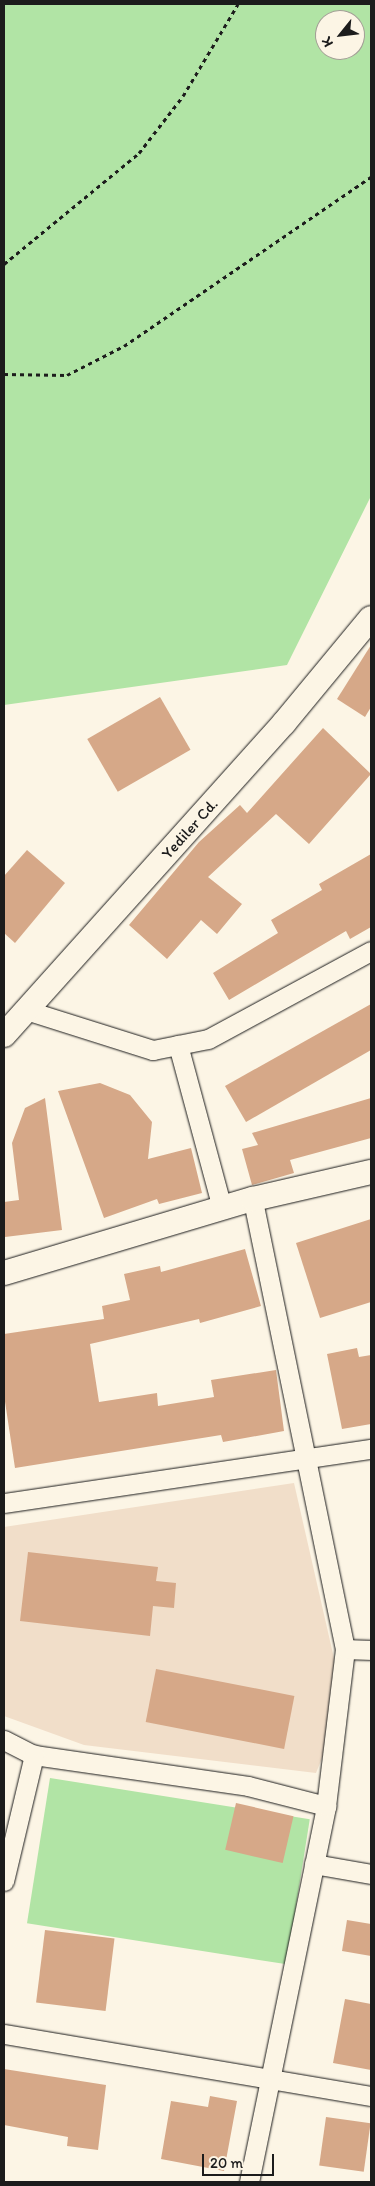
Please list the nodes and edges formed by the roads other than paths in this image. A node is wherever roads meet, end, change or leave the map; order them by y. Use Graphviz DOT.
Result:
graph roads {
  1 [pos="371,618"];
  2 [pos="371,951"];
  3 [pos="29,1011"];
  4 [pos="4,1035"];
  5 [pos="178,1045"];
  6 [pos="371,1172"];
  7 [pos="253,1199"];
  8 [pos="222,1208"];
  9 [pos="4,1273"];
  10 [pos="371,1449"];
  11 [pos="307,1459"];
  12 [pos="4,1503"];
  13 [pos="345,1649"];
  14 [pos="371,1650"];
  15 [pos="4,1740"];
  16 [pos="34,1755"];
  17 [pos="326,1806"];
  18 [pos="314,1864"];
  19 [pos="371,1874"];
  20 [pos="4,1881"];
  21 [pos="4,2034"];
  22 [pos="270,2078"];
  23 [pos="371,2096"];
  24 [pos="249,2182"];
  1 -- 3 [label="street, Yediler Cd."];
  2 -- 5 [label="street"];
  3 -- 4 [label="street, Yediler Cd."];
  3 -- 5 [label="street"];
  5 -- 8 [label="street"];
  6 -- 7 [label="street"];
  7 -- 8 [label="street"];
  7 -- 11 [label="street"];
  8 -- 9 [label="street"];
  10 -- 11 [label="street"];
  11 -- 12 [label="street"];
  11 -- 13 [label="street"];
  13 -- 14 [label="street"];
  13 -- 17 [label="street"];
  15 -- 16 [label="street"];
  16 -- 17 [label="street"];
  16 -- 20 [label="street"];
  17 -- 18 [label="street"];
  18 -- 19 [label="street"];
  18 -- 22 [label="street"];
  21 -- 22 [label="street"];
  22 -- 23 [label="street"];
  22 -- 24 [label="street"];
}
